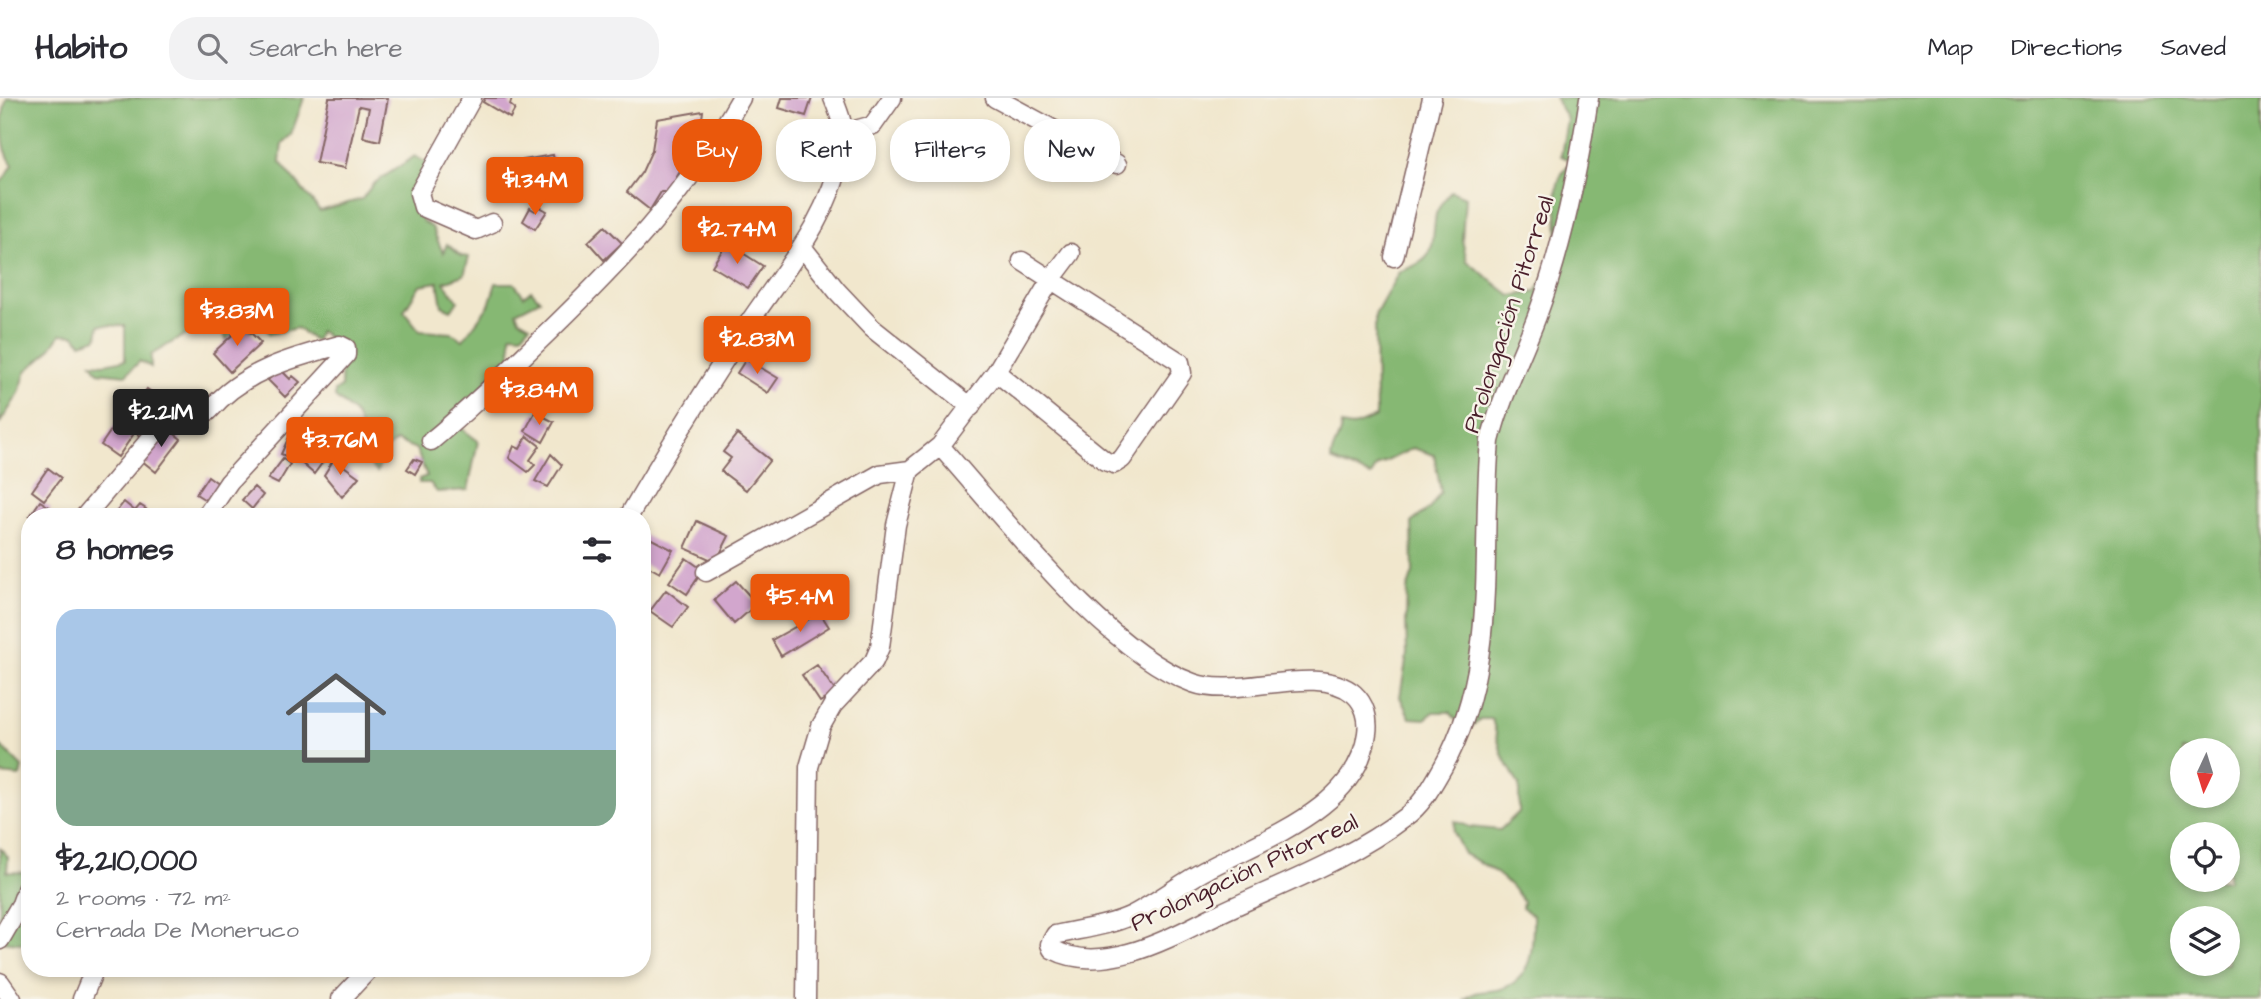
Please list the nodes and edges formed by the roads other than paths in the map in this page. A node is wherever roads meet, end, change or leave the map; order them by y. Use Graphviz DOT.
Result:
graph roads {
  1 [pos="472,98"];
  2 [pos="741,98"];
  3 [pos="833,98"];
  4 [pos="892,98"];
  5 [pos="995,98"];
  6 [pos="1432,98"];
  7 [pos="1589,98"];
  8 [pos="840,119"];
  9 [pos="1034,119"];
  10 [pos="876,121"];
  11 [pos="832,182"];
  12 [pos="492,223"];
  13 [pos="803,248"];
  14 [pos="1071,253"];
  15 [pos="1394,257"];
  16 [pos="1022,261"];
  17 [pos="1050,281"];
  18 [pos="999,375"];
  19 [pos="971,407"];
  20 [pos="431,442"];
  21 [pos="940,446"];
  22 [pos="910,470"];
  23 [pos="92,508"];
  24 [pos="211,508"];
  25 [pos="634,508"];
  26 [pos="706,572"];
  27 [pos="21,904"];
  28 [pos="0,940"];
  29 [pos="91,977"];
  30 [pos="362,977"];
  31 [pos="0,982"];
  32 [pos="12,999"];
  33 [pos="82,999"];
  34 [pos="341,999"];
  35 [pos="806,999"];
  1 -- 12 [label="street"];
  2 -- 20 [label="street"];
  3 -- 8 [label="street"];
  4 -- 10 [label="street"];
  5 -- 9 [label="street"];
  6 -- 15 [label="street"];
  7 -- 21 [label="street, Prolongación Pitorreal"];
  11 -- 13 [label="street"];
  13 -- 19 [label="street"];
  13 -- 25 [label="street"];
  14 -- 17 [label="street"];
  16 -- 17 [label="street"];
  17 -- 18 [label="street"];
  17 -- 18 [label="street"];
  18 -- 19 [label="street"];
  19 -- 21 [label="street"];
  21 -- 22 [label="street"];
  22 -- 26 [label="street"];
  22 -- 35 [label="street"];
  23 -- 24 [label="street"];
  27 -- 28 [label="street"];
  29 -- 33 [label="street"];
  30 -- 34 [label="street"];
  31 -- 32 [label="street"];
}
